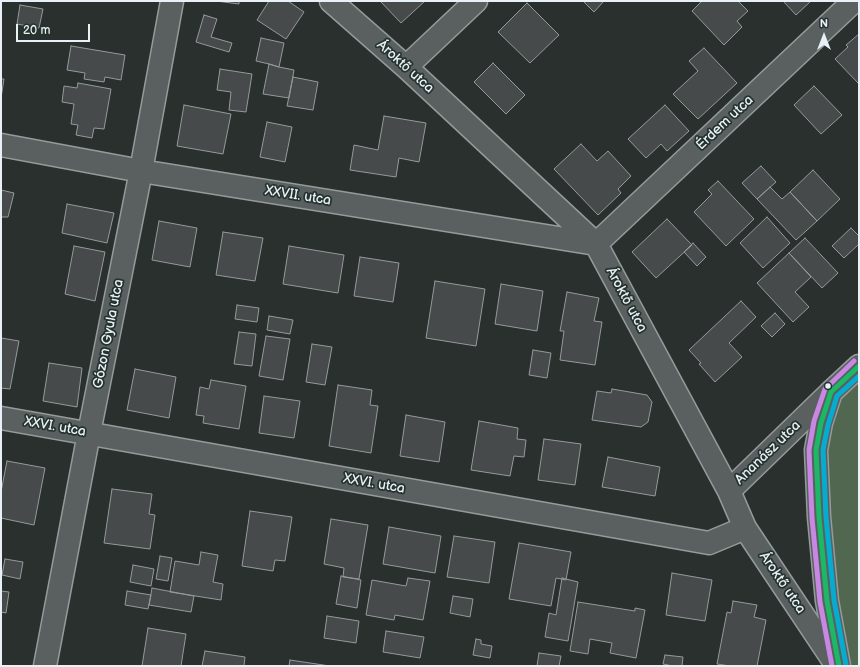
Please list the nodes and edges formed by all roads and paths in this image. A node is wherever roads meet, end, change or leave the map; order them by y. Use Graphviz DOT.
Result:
graph roads {
  1 [pos="172,1"];
  2 [pos="331,1"];
  3 [pos="476,1"];
  4 [pos="854,1"];
  5 [pos="406,67"];
  6 [pos="1,145"];
  7 [pos="141,171"];
  8 [pos="596,244"];
  9 [pos="859,366"];
  10 [pos="832,392"];
  11 [pos="1,418"];
  12 [pos="89,434"];
  13 [pos="729,491"];
  14 [pos="745,528"];
  15 [pos="45,666"];
  16 [pos="838,666"];
  1 -- 7 [label="street, Gózon Gyula utca"];
  2 -- 5 [label="street, Ároktő utca"];
  3 -- 5 [label="street"];
  4 -- 8 [label="street, Érdem utca"];
  5 -- 8 [label="street, Ároktő utca"];
  6 -- 7 [label="street, XXVII. utca"];
  7 -- 8 [label="street, XXVII. utca"];
  7 -- 12 [label="street, Gózon Gyula utca"];
  8 -- 13 [label="street, Ároktő utca"];
  9 -- 10 [label="street, Ananász utca"];
  10 -- 13 [label="street, Ananász utca"];
  10 -- 16 [label="street"];
  11 -- 12 [label="street, XXVI. utca"];
  12 -- 14 [label="street, XXVI. utca"];
  12 -- 15 [label="street, Gózon Gyula utca"];
  13 -- 14 [label="street, Ároktő utca"];
  14 -- 16 [label="street, Ároktő utca"];
}
